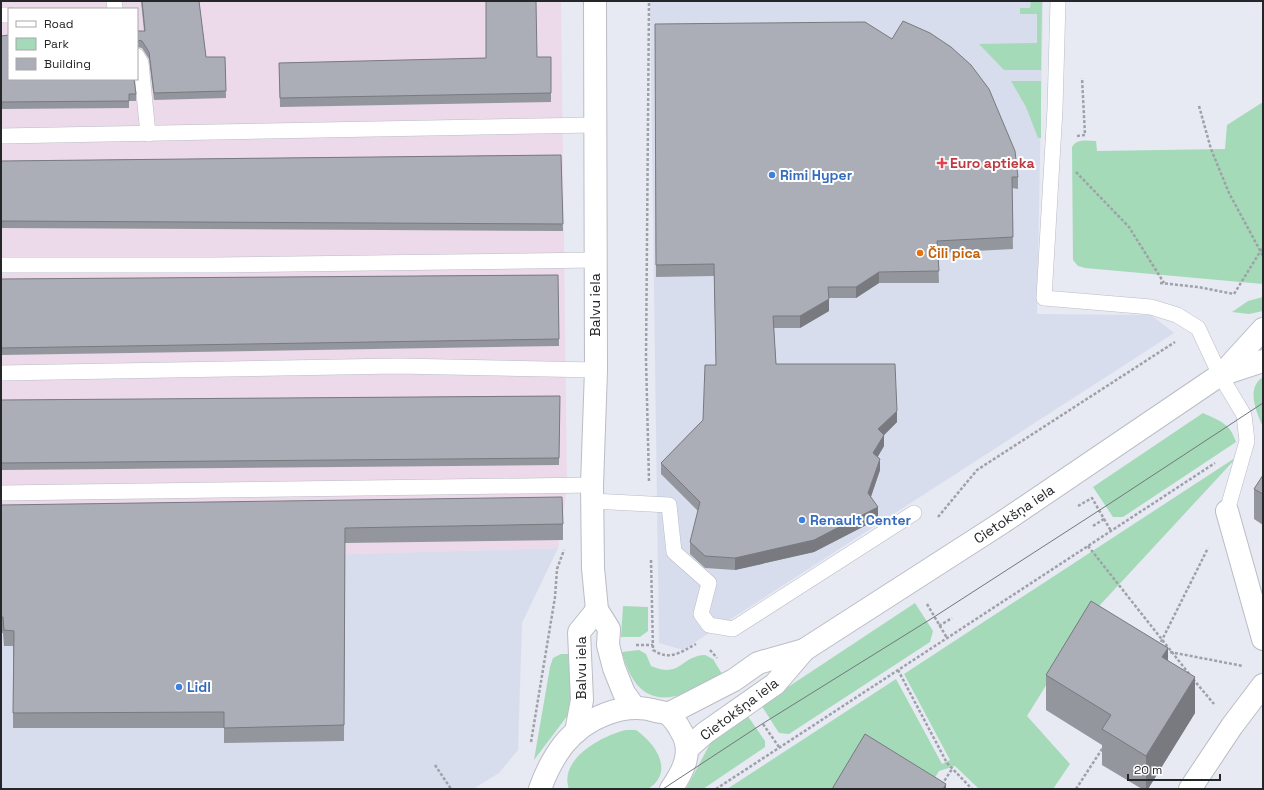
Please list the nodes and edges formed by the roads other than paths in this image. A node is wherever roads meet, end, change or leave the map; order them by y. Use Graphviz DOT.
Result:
graph roads {
  1 [pos="595,1"];
  2 [pos="1058,1"];
  3 [pos="138,58"];
  4 [pos="595,125"];
  5 [pos="148,134"];
  6 [pos="1,136"];
  7 [pos="595,260"];
  8 [pos="1,265"];
  9 [pos="1263,329"];
  10 [pos="1263,361"];
  11 [pos="596,370"];
  12 [pos="1,373"];
  13 [pos="1220,376"];
  14 [pos="1,492"];
  15 [pos="592,493"];
  16 [pos="1227,511"];
  17 [pos="914,512"];
  18 [pos="1254,577"];
  19 [pos="597,610"];
  20 [pos="1263,639"];
  21 [pos="804,650"];
  22 [pos="1263,685"];
  23 [pos="634,707"];
  24 [pos="668,714"];
  25 [pos="576,732"];
  26 [pos="688,748"];
  27 [pos="540,789"];
  28 [pos="671,789"];
  29 [pos="1190,789"];
  1 -- 4 [label="street, Balvu iela"];
  2 -- 13 [label="lane"];
  3 -- 5 [label="lane"];
  4 -- 5 [label="lane"];
  4 -- 7 [label="street, Balvu iela"];
  5 -- 6 [label="lane"];
  7 -- 8 [label="lane"];
  7 -- 11 [label="street, Balvu iela"];
  9 -- 13 [label="street, Cietokšņa iela"];
  10 -- 13 [label="street, Cietokšņa iela"];
  11 -- 12 [label="lane"];
  11 -- 15 [label="street, Balvu iela"];
  13 -- 16 [label="lane"];
  13 -- 21 [label="street, Cietokšņa iela"];
  14 -- 15 [label="lane"];
  15 -- 17 [label="lane"];
  15 -- 19 [label="street, Balvu iela"];
  16 -- 18 [label="street"];
  18 -- 20 [label="street"];
  19 -- 23 [label="street, Balvu iela"];
  19 -- 25 [label="street, Balvu iela"];
  21 -- 24 [label="street, Cietokšņa iela"];
  21 -- 26 [label="street, Cietokšņa iela"];
  22 -- 29 [label="street"];
  23 -- 24 [label="street"];
  23 -- 25 [label="street"];
  24 -- 26 [label="street"];
  25 -- 27 [label="street"];
  26 -- 28 [label="street"];
}
